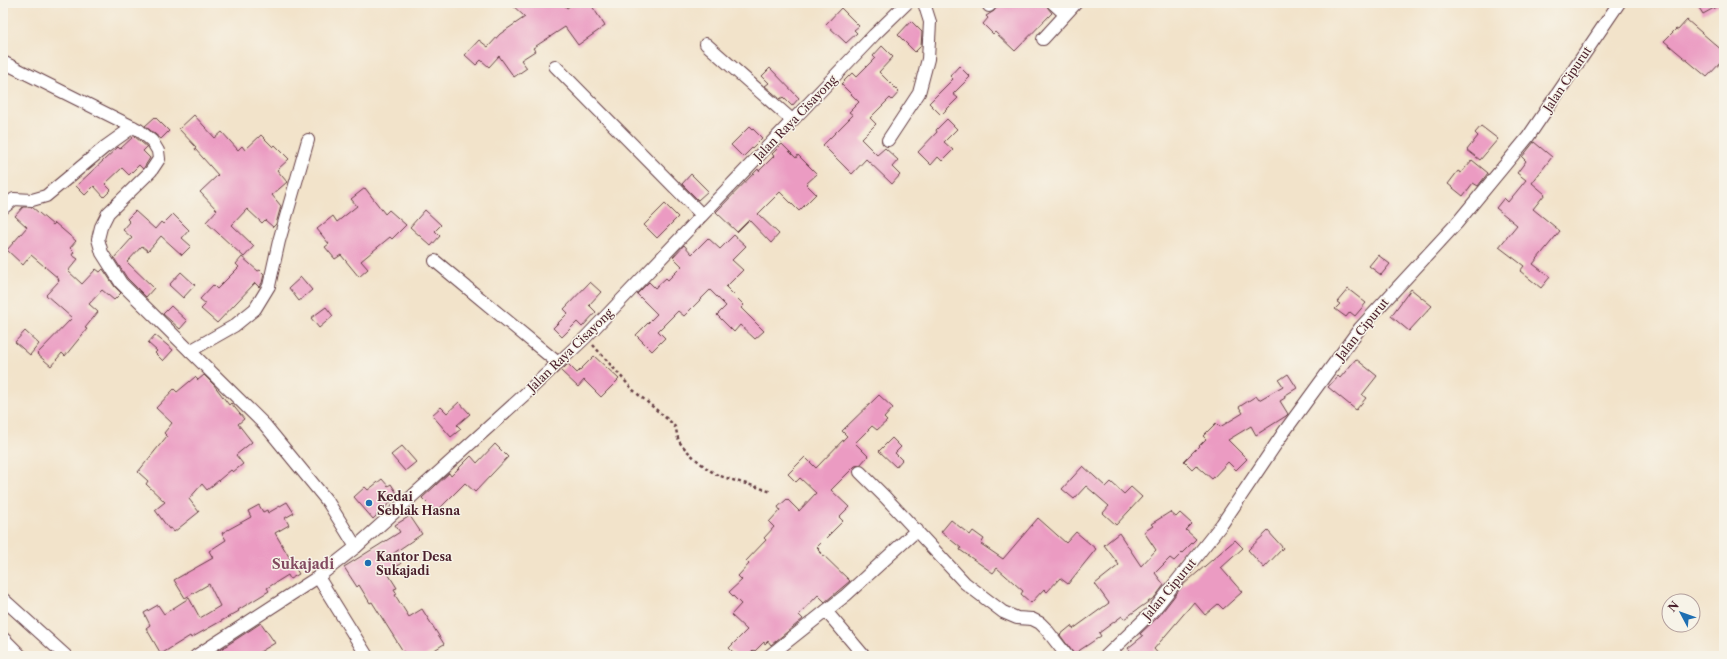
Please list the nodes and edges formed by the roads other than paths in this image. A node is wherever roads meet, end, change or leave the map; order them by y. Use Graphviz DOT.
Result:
graph roads {
  1 [pos="907,3"];
  2 [pos="924,3"];
  3 [pos="1053,3"];
  4 [pos="1076,3"];
  5 [pos="1619,3"];
  6 [pos="1065,14"];
  7 [pos="1044,39"];
  8 [pos="706,44"];
  9 [pos="3,62"];
  10 [pos="555,66"];
  11 [pos="792,120"];
  12 [pos="133,127"];
  13 [pos="308,140"];
  14 [pos="888,140"];
  15 [pos="3,208"];
  16 [pos="702,215"];
  17 [pos="435,261"];
  18 [pos="190,352"];
  19 [pos="558,363"];
  20 [pos="860,472"];
  21 [pos="916,530"];
  22 [pos="356,547"];
  23 [pos="318,577"];
  24 [pos="3,599"];
  25 [pos="826,611"];
  26 [pos="3,638"];
  27 [pos="21,656"];
  28 [pos="66,656"];
  29 [pos="196,656"];
  30 [pos="367,656"];
  31 [pos="769,656"];
  32 [pos="864,656"];
  33 [pos="1067,656"];
  34 [pos="1106,656"];
  1 -- 11 [label="street, Jalan Raya Cisayong"];
  2 -- 14 [label="street"];
  3 -- 6 [label="street"];
  4 -- 6 [label="street"];
  5 -- 34 [label="street, Jalan Cipurut"];
  6 -- 7 [label="street"];
  8 -- 11 [label="street"];
  9 -- 12 [label="street"];
  10 -- 16 [label="street"];
  11 -- 16 [label="street, Jalan Raya Cisayong"];
  12 -- 15 [label="street"];
  12 -- 18 [label="street"];
  13 -- 18 [label="street"];
  16 -- 19 [label="street, Jalan Raya Cisayong"];
  17 -- 19 [label="street"];
  18 -- 22 [label="street"];
  19 -- 22 [label="street, Jalan Raya Cisayong"];
  20 -- 21 [label="street"];
  21 -- 25 [label="street"];
  21 -- 33 [label="street"];
  22 -- 23 [label="street, Jalan Raya Cisayong"];
  23 -- 29 [label="street, Jalan Raya Cisayong"];
  23 -- 30 [label="street"];
  24 -- 28 [label="street"];
  25 -- 31 [label="street"];
  25 -- 32 [label="street"];
  26 -- 27 [label="street"];
}
